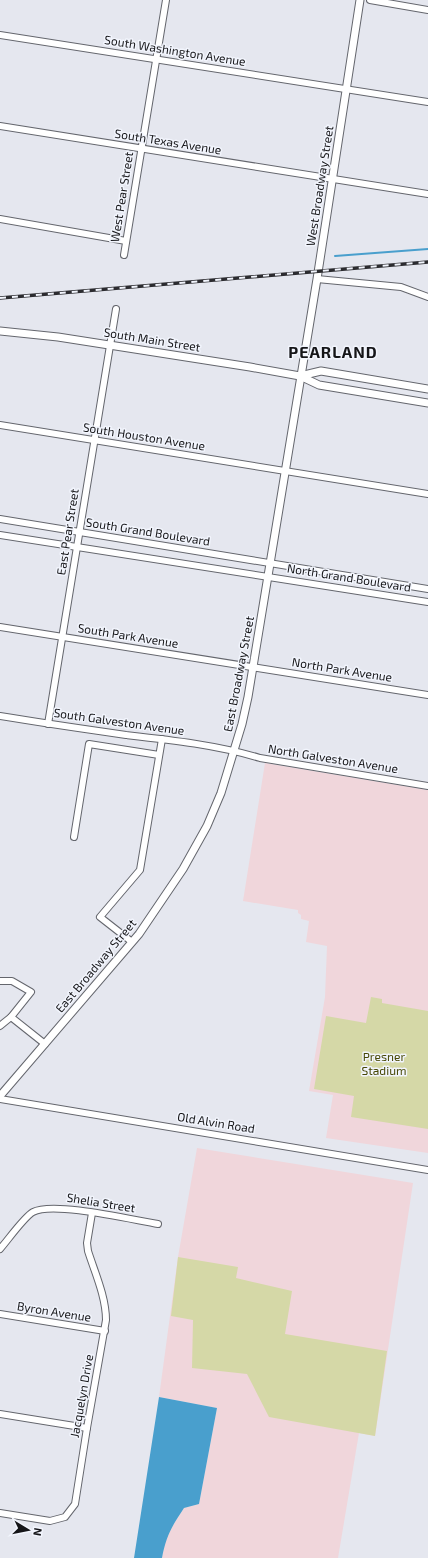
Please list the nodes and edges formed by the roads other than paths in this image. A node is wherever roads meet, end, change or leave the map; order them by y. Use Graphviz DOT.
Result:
graph roads {
  1 [pos="166,0"];
  2 [pos="360,0"];
  3 [pos="370,0"];
  4 [pos="428,10"];
  5 [pos="0,35"];
  6 [pos="156,59"];
  7 [pos="347,89"];
  8 [pos="428,102"];
  9 [pos="0,126"];
  10 [pos="141,148"];
  11 [pos="332,179"];
  12 [pos="428,194"];
  13 [pos="0,219"];
  14 [pos="126,241"];
  15 [pos="124,255"];
  16 [pos="317,279"];
  17 [pos="428,297"];
  18 [pos="116,308"];
  19 [pos="0,332"];
  20 [pos="110,345"];
  21 [pos="300,376"];
  22 [pos="428,389"];
  23 [pos="428,403"];
  24 [pos="0,425"];
  25 [pos="94,440"];
  26 [pos="284,470"];
  27 [pos="428,494"];
  28 [pos="0,519"];
  29 [pos="79,532"];
  30 [pos="0,535"];
  31 [pos="77,547"];
  32 [pos="269,564"];
  33 [pos="267,576"];
  34 [pos="428,589"];
  35 [pos="428,602"];
  36 [pos="0,626"];
  37 [pos="62,636"];
  38 [pos="253,667"];
  39 [pos="428,695"];
  40 [pos="0,716"];
  41 [pos="48,724"];
  42 [pos="162,739"];
  43 [pos="234,750"];
  44 [pos="159,755"];
  45 [pos="428,786"];
  46 [pos="74,837"];
  47 [pos="132,942"];
  48 [pos="0,981"];
  49 [pos="11,1017"];
  50 [pos="0,1026"];
  51 [pos="45,1044"];
  52 [pos="0,1097"];
  53 [pos="428,1170"];
  54 [pos="92,1213"];
  55 [pos="158,1224"];
  56 [pos="0,1249"];
  57 [pos="0,1314"];
  58 [pos="105,1331"];
  59 [pos="0,1414"];
  60 [pos="87,1428"];
  61 [pos="0,1513"];
  1 -- 6 [label="street, West Pear Street"];
  2 -- 7 [label="main road, West Broadway Street"];
  3 -- 4 [label="street"];
  5 -- 6 [label="street, South Washington Avenue"];
  6 -- 7 [label="street, South Washington Avenue"];
  6 -- 10 [label="street, West Pear Street"];
  7 -- 8 [label="street, South Washington Avenue"];
  7 -- 11 [label="main road, West Broadway Street"];
  9 -- 10 [label="street, South Texas Avenue"];
  10 -- 11 [label="street, South Texas Avenue"];
  10 -- 14 [label="street, West Pear Street"];
  11 -- 12 [label="street, South Texas Avenue"];
  11 -- 16 [label="main road, West Broadway Street"];
  13 -- 14 [label="street"];
  14 -- 15 [label="street, West Pear Street"];
  16 -- 17 [label="street"];
  16 -- 21 [label="main road, West Broadway Street"];
  18 -- 20 [label="street"];
  19 -- 20 [label="main road, South Main Street"];
  20 -- 21 [label="main road, South Main Street"];
  20 -- 25 [label="street, East Pear Street"];
  21 -- 22 [label="main road"];
  21 -- 23 [label="main road"];
  21 -- 26 [label="main road, East Broadway Street"];
  24 -- 25 [label="street, South Houston Avenue"];
  25 -- 26 [label="street, South Houston Avenue"];
  25 -- 29 [label="street, East Pear Street"];
  26 -- 27 [label="street, South Houston Avenue"];
  26 -- 32 [label="main road, East Broadway Street"];
  28 -- 29 [label="street, South Grand Boulevard"];
  29 -- 31 [label="street, East Pear Street"];
  29 -- 32 [label="street, South Grand Boulevard"];
  30 -- 31 [label="street"];
  31 -- 33 [label="street"];
  31 -- 37 [label="street, East Pear Street"];
  32 -- 33 [label="main road, East Broadway Street"];
  32 -- 34 [label="street, North Grand Boulevard"];
  33 -- 35 [label="street, North Grand Boulevard"];
  33 -- 38 [label="main road, East Broadway Street"];
  36 -- 37 [label="street, South Park Avenue"];
  37 -- 38 [label="street, South Park Avenue"];
  37 -- 41 [label="street, East Pear Street"];
  38 -- 39 [label="street, North Park Avenue"];
  38 -- 43 [label="main road, East Broadway Street"];
  40 -- 41 [label="street, South Galveston Avenue"];
  41 -- 42 [label="street, South Galveston Avenue"];
  42 -- 43 [label="street, South Galveston Avenue"];
  42 -- 44 [label="street"];
  43 -- 45 [label="street, North Galveston Avenue"];
  43 -- 47 [label="main road, East Broadway Street"];
  44 -- 46 [label="street"];
  44 -- 47 [label="street"];
  47 -- 51 [label="main road, East Broadway Street"];
  48 -- 49 [label="street"];
  49 -- 50 [label="street"];
  49 -- 51 [label="street"];
  51 -- 52 [label="main road, East Broadway Street"];
  52 -- 53 [label="street, Old Alvin Road"];
  54 -- 55 [label="street, Shelia Street"];
  54 -- 56 [label="street, Shelia Street"];
  54 -- 58 [label="street, Jacquelyn Drive"];
  57 -- 58 [label="street, Byron Avenue"];
  58 -- 60 [label="street, Jacquelyn Drive"];
  59 -- 60 [label="street"];
  60 -- 61 [label="street, Jacquelyn Drive"];
}
